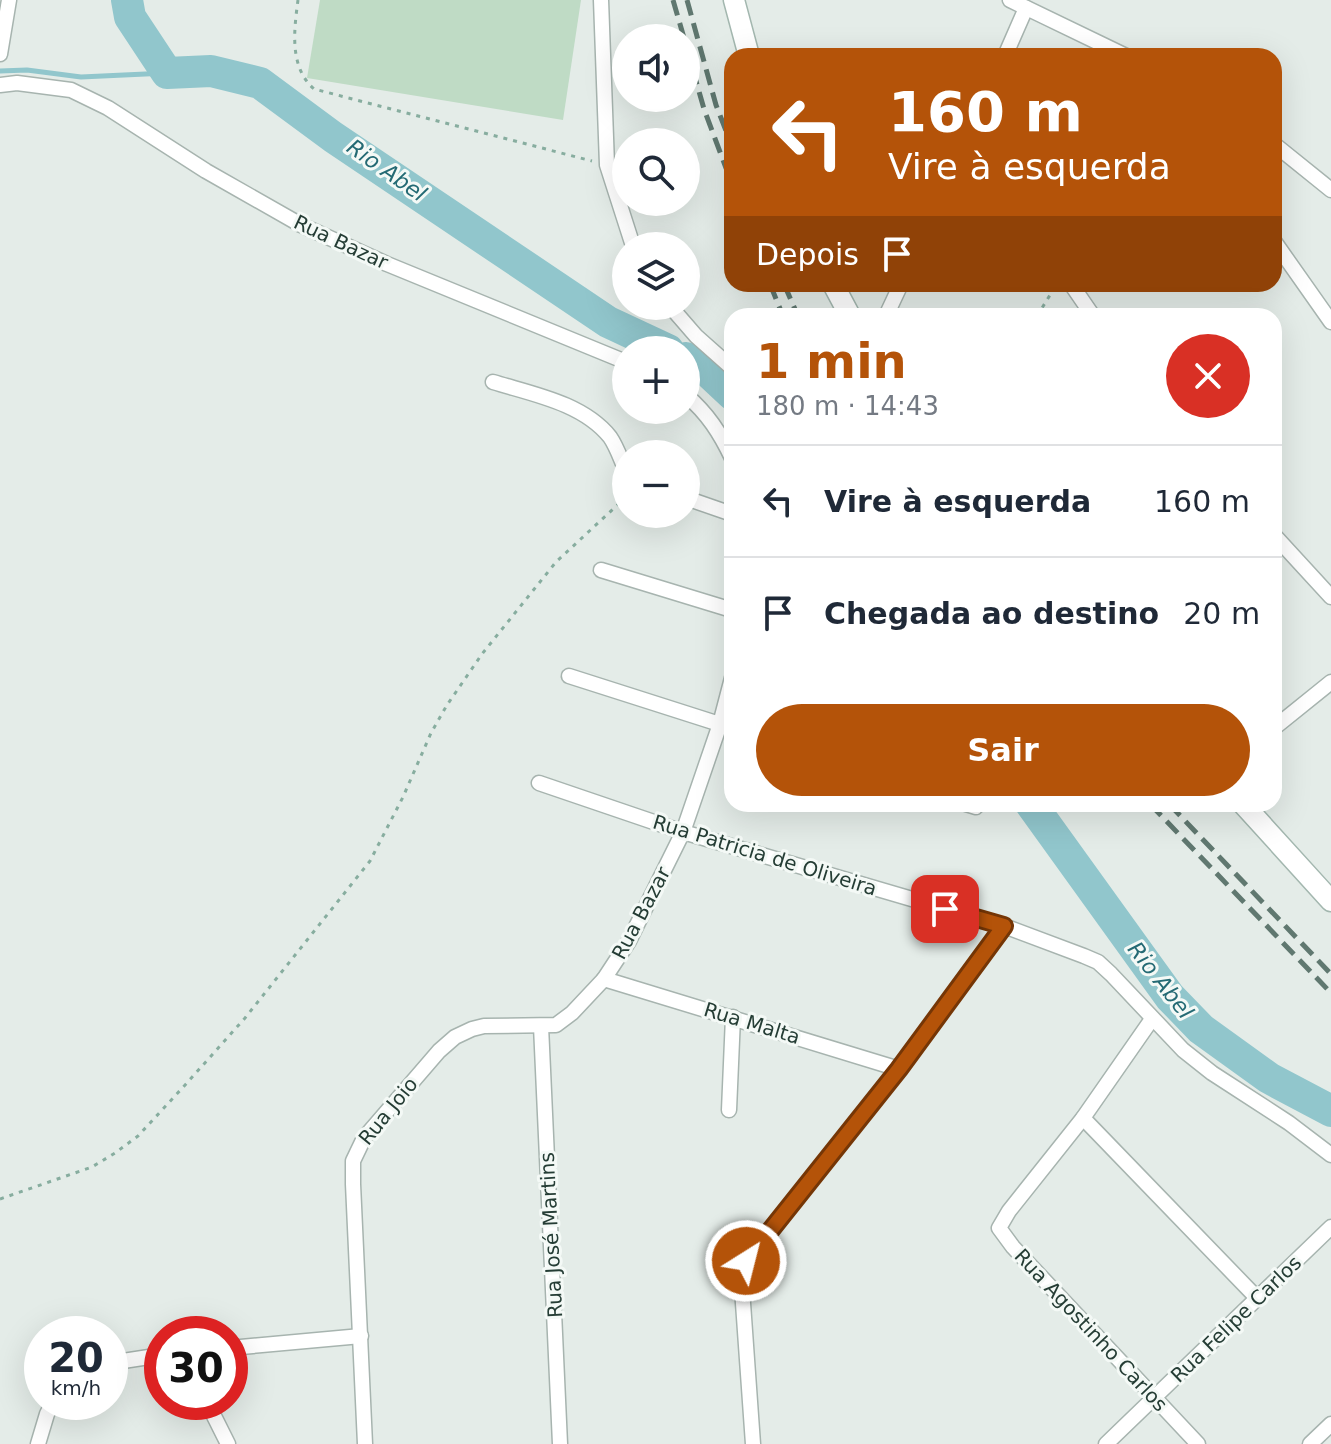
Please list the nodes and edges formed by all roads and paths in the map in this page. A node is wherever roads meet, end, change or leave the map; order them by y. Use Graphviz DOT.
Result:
graph roads {
  1 [pos="9,0"];
  2 [pos="298,0"];
  3 [pos="601,0"];
  4 [pos="734,0"];
  5 [pos="1010,0"];
  6 [pos="1026,8"];
  7 [pos="747,48"];
  8 [pos="1008,48"];
  9 [pos="1109,48"];
  10 [pos="0,52"];
  11 [pos="0,85"];
  12 [pos="1282,150"];
  13 [pos="607,165"];
  14 [pos="1331,190"];
  15 [pos="629,232"];
  16 [pos="1282,252"];
  17 [pos="682,320"];
  18 [pos="1331,322"];
  19 [pos="612,356"];
  20 [pos="724,361"];
  21 [pos="493,382"];
  22 [pos="700,407"];
  23 [pos="724,441"];
  24 [pos="612,442"];
  25 [pos="700,503"];
  26 [pos="612,510"];
  27 [pos="724,511"];
  28 [pos="1282,544"];
  29 [pos="601,570"];
  30 [pos="1331,597"];
  31 [pos="724,608"];
  32 [pos="569,676"];
  33 [pos="1331,682"];
  34 [pos="1282,722"];
  35 [pos="724,725"];
  36 [pos="724,731"];
  37 [pos="539,783"];
  38 [pos="1250,812"];
  39 [pos="683,832"];
  40 [pos="1331,901"];
  41 [pos="1004,926"];
  42 [pos="604,979"];
  43 [pos="733,1017"];
  44 [pos="1152,1019"];
  45 [pos="541,1026"];
  46 [pos="899,1069"];
  47 [pos="729,1110"];
  48 [pos="1083,1118"];
  49 [pos="1331,1155"];
  50 [pos="0,1199"];
  51 [pos="1331,1227"];
  52 [pos="1257,1298"];
  53 [pos="361,1336"];
  54 [pos="248,1346"];
  55 [pos="1155,1397"];
  56 [pos="45,1420"];
  57 [pos="216,1420"];
  58 [pos="1331,1424"];
  59 [pos="38,1444"];
  60 [pos="228,1444"];
  61 [pos="365,1444"];
  62 [pos="560,1444"];
  63 [pos="753,1444"];
  64 [pos="1106,1444"];
  65 [pos="1198,1444"];
  66 [pos="1310,1444"];
  1 -- 10 [label="street"];
  2 -- 13 [label="path"];
  3 -- 13 [label="street"];
  4 -- 7 [label="main road"];
  5 -- 6 [label="street"];
  6 -- 8 [label="street"];
  6 -- 9 [label="street"];
  11 -- 19 [label="street, Rua Bazar"];
  12 -- 14 [label="street"];
  13 -- 15 [label="street"];
  16 -- 18 [label="street"];
  17 -- 20 [label="street"];
  21 -- 24 [label="street"];
  22 -- 23 [label="street"];
  25 -- 27 [label="street"];
  26 -- 50 [label="path"];
  28 -- 30 [label="street"];
  29 -- 31 [label="street"];
  32 -- 35 [label="street"];
  33 -- 34 [label="street"];
  36 -- 39 [label="street, Rua Bazar"];
  37 -- 39 [label="street, Rua Patricia de Oliveira"];
  38 -- 40 [label="main road"];
  39 -- 41 [label="street, Rua Patricia de Oliveira"];
  39 -- 42 [label="street, Rua Bazar"];
  41 -- 44 [label="street, Rua Patricia de Oliveira"];
  41 -- 46 [label="street"];
  42 -- 43 [label="street, Rua Malta"];
  42 -- 45 [label="street, Rua Bazar"];
  43 -- 46 [label="street, Rua Malta"];
  43 -- 47 [label="street"];
  44 -- 48 [label="street, Rua Agostinho Carlos"];
  44 -- 49 [label="street, Rua Patricia de Oliveira"];
  45 -- 53 [label="street, Rua Joio"];
  45 -- 62 [label="street, Rua José Martins"];
  46 -- 63 [label="street"];
  48 -- 52 [label="street"];
  48 -- 55 [label="street, Rua Agostinho Carlos"];
  51 -- 52 [label="street, Rua Felipe Carlos"];
  52 -- 55 [label="street, Rua Felipe Carlos"];
  53 -- 54 [label="street"];
  53 -- 61 [label="street, Rua Joio"];
  55 -- 64 [label="street, Rua Felipe Carlos"];
  55 -- 65 [label="street, Rua Agostinho Carlos"];
  56 -- 59 [label="street"];
  57 -- 60 [label="street"];
  58 -- 66 [label="street"];
}
